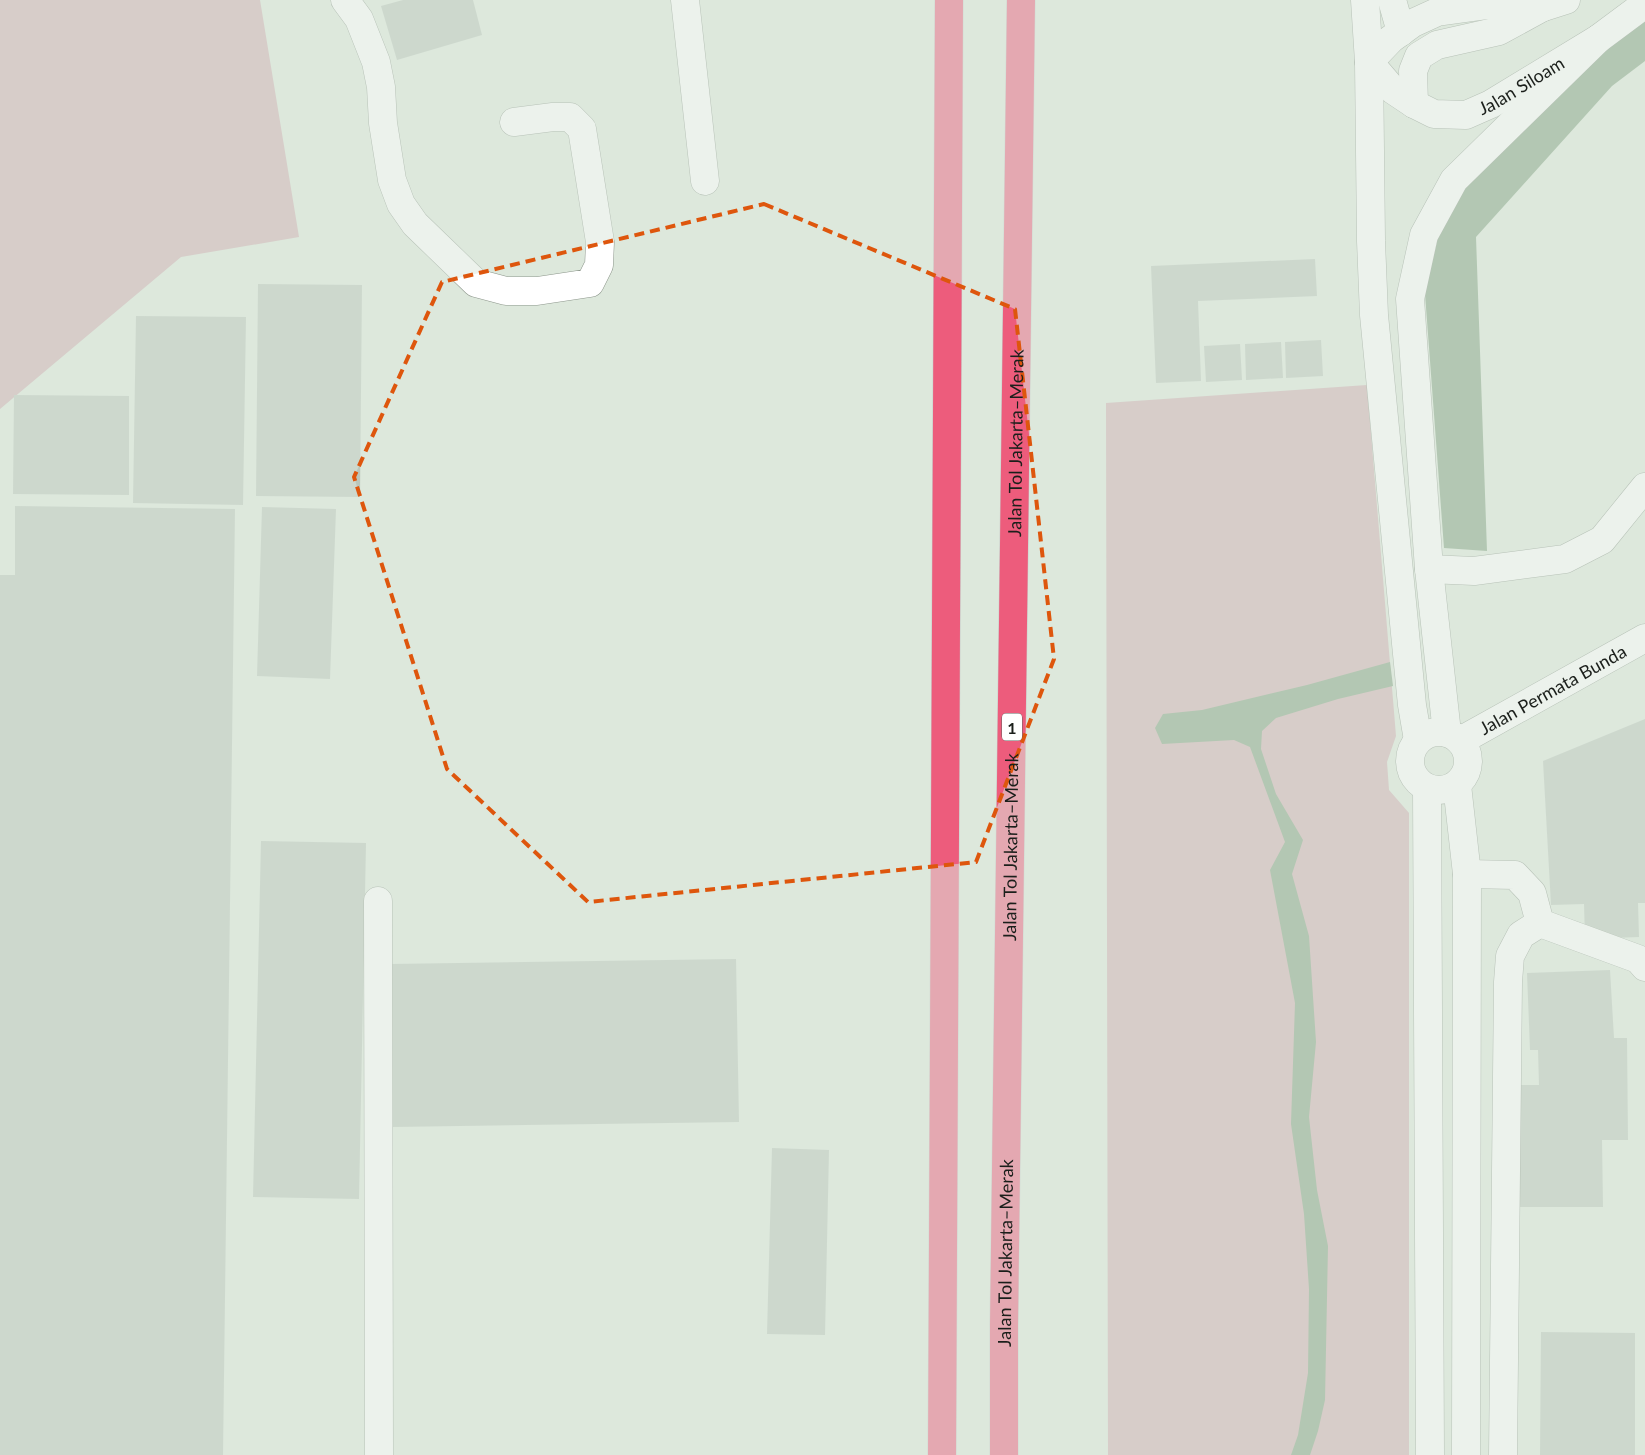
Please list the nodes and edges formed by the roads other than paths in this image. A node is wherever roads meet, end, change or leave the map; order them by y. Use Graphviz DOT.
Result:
graph roads {
  1 [pos="345,0"];
  2 [pos="684,0"];
  3 [pos="949,0"];
  4 [pos="1020,0"];
  5 [pos="1365,0"];
  6 [pos="1392,0"];
  7 [pos="1555,3"];
  8 [pos="1645,4"];
  9 [pos="1400,32"];
  10 [pos="1598,39"];
  11 [pos="1369,62"];
  12 [pos="1414,104"];
  13 [pos="514,122"];
  14 [pos="705,181"];
  15 [pos="1645,487"];
  16 [pos="1429,569"];
  17 [pos="1645,638"];
  18 [pos="1454,737"];
  19 [pos="1418,740"];
  20 [pos="1456,785"];
  21 [pos="1427,788"];
  22 [pos="1467,874"];
  23 [pos="378,900"];
  24 [pos="1540,923"];
  25 [pos="1645,967"];
  26 [pos="379,1455"];
  27 [pos="942,1455"];
  28 [pos="1004,1455"];
  29 [pos="1430,1455"];
  30 [pos="1466,1455"];
  31 [pos="1503,1455"];
  1 -- 13 [label="street"];
  2 -- 14 [label="street"];
  3 -- 27 [label="highway"];
  4 -- 28 [label="highway, Jalan Tol Jakarta–Merak / 1"];
  5 -- 11 [label="street"];
  6 -- 9 [label="street"];
  7 -- 9 [label="street"];
  7 -- 12 [label="street"];
  8 -- 10 [label="street, Jalan Siloam"];
  9 -- 11 [label="street"];
  10 -- 12 [label="street, Jalan Siloam"];
  10 -- 16 [label="street"];
  11 -- 12 [label="street, Jalan Siloam"];
  11 -- 19 [label="street"];
  15 -- 16 [label="street"];
  16 -- 18 [label="street"];
  17 -- 18 [label="street, Jalan Permata Bunda"];
  18 -- 19 [label="street"];
  18 -- 20 [label="street"];
  19 -- 21 [label="street"];
  20 -- 21 [label="street"];
  20 -- 22 [label="street"];
  21 -- 29 [label="street"];
  22 -- 24 [label="street"];
  22 -- 30 [label="street"];
  23 -- 26 [label="street"];
  24 -- 25 [label="street"];
  24 -- 31 [label="street"];
}
